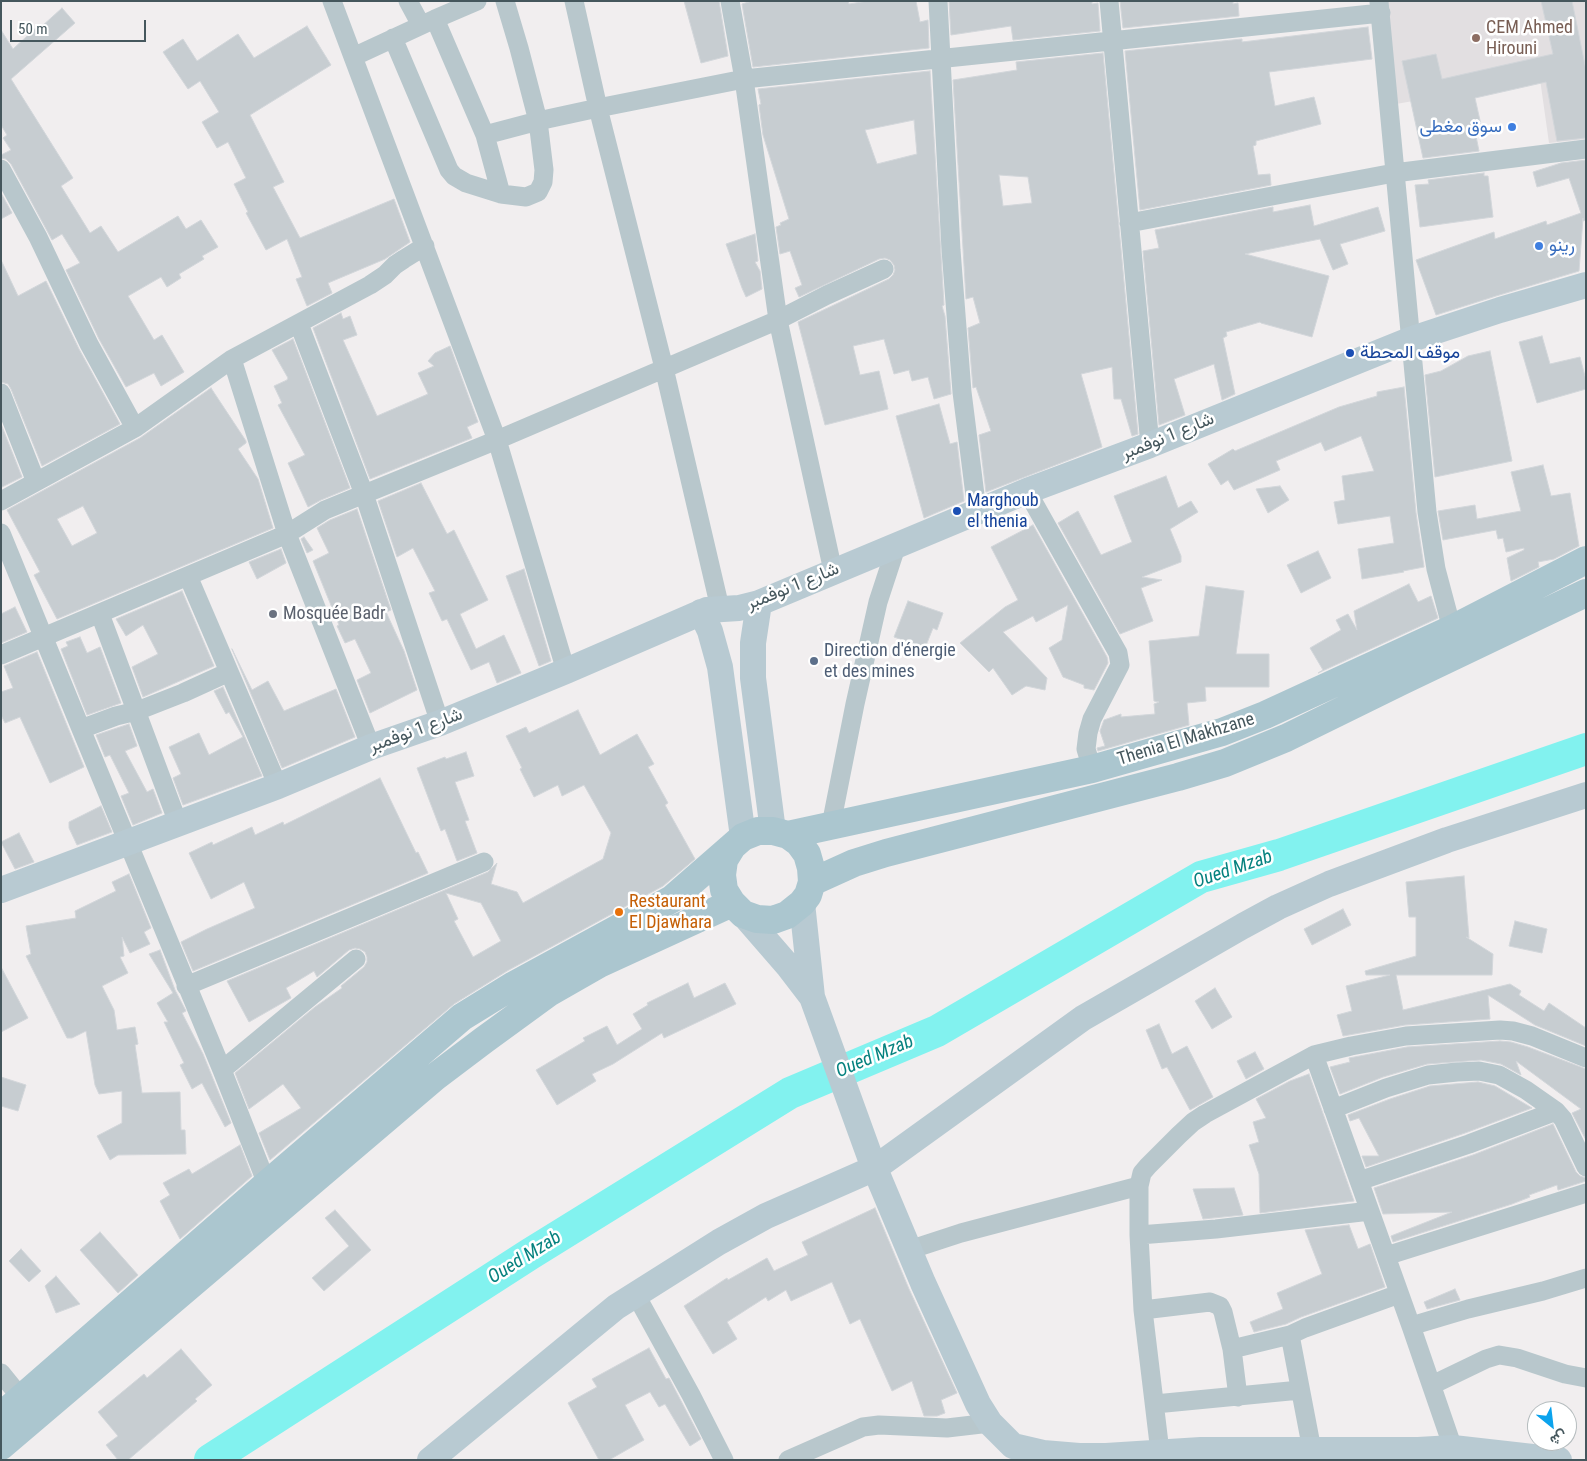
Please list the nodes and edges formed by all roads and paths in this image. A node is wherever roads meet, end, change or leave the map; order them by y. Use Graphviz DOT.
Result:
graph roads {
  1 [pos="332,1"];
  2 [pos="408,1"];
  3 [pos="477,1"];
  4 [pos="505,1"];
  5 [pos="574,1"];
  6 [pos="730,1"];
  7 [pos="938,1"];
  8 [pos="1109,1"];
  9 [pos="1380,7"];
  10 [pos="428,22"];
  11 [pos="394,38"];
  12 [pos="1113,40"];
  13 [pos="353,57"];
  14 [pos="942,58"];
  15 [pos="744,79"];
  16 [pos="598,108"];
  17 [pos="538,120"];
  18 [pos="485,135"];
  19 [pos="1586,149"];
  20 [pos="1,169"];
  21 [pos="1394,173"];
  22 [pos="501,194"];
  23 [pos="1129,223"];
  24 [pos="425,246"];
  25 [pos="884,269"];
  26 [pos="1586,285"];
  27 [pos="778,320"];
  28 [pos="299,324"];
  29 [pos="1412,340"];
  30 [pos="232,359"];
  31 [pos="664,368"];
  32 [pos="1,394"];
  33 [pos="134,428"];
  34 [pos="497,440"];
  35 [pos="1150,445"];
  36 [pos="36,482"];
  37 [pos="1026,490"];
  38 [pos="364,494"];
  39 [pos="1,501"];
  40 [pos="977,511"];
  41 [pos="1,532"];
  42 [pos="287,534"];
  43 [pos="897,544"];
  44 [pos="1586,560"];
  45 [pos="833,571"];
  46 [pos="188,576"];
  47 [pos="1586,593"];
  48 [pos="759,603"];
  49 [pos="711,610"];
  50 [pos="100,614"];
  51 [pos="1452,629"];
  52 [pos="44,638"];
  53 [pos="753,643"];
  54 [pos="716,649"];
  55 [pos="1,655"];
  56 [pos="566,671"];
  57 [pos="229,672"];
  58 [pos="137,710"];
  59 [pos="440,724"];
  60 [pos="80,729"];
  61 [pos="371,746"];
  62 [pos="1092,769"];
  63 [pos="278,786"];
  64 [pos="1586,795"];
  65 [pos="178,823"];
  66 [pos="831,825"];
  67 [pos="780,833"];
  68 [pos="127,842"];
  69 [pos="738,842"];
  70 [pos="484,862"];
  71 [pos="1,890"];
  72 [pos="807,892"];
  73 [pos="738,908"];
  74 [pos="356,959"];
  75 [pos="186,986"];
  76 [pos="814,1003"];
  77 [pos="1314,1055"];
  78 [pos="1586,1058"];
  79 [pos="222,1070"];
  80 [pos="1333,1109"];
  81 [pos="1556,1111"];
  82 [pos="872,1162"];
  83 [pos="1586,1166"];
  84 [pos="1359,1181"];
  85 [pos="267,1184"];
  86 [pos="1139,1186"];
  87 [pos="1586,1193"];
  88 [pos="1370,1211"];
  89 [pos="1139,1235"];
  90 [pos="909,1250"];
  91 [pos="1386,1256"];
  92 [pos="1586,1278"];
  93 [pos="1399,1294"];
  94 [pos="636,1295"];
  95 [pos="1142,1310"];
  96 [pos="1411,1326"];
  97 [pos="1290,1335"];
  98 [pos="1232,1349"];
  99 [pos="1,1373"];
  100 [pos="1586,1378"];
  101 [pos="1432,1386"];
  102 [pos="1300,1390"];
  103 [pos="1238,1397"];
  104 [pos="22,1398"];
  105 [pos="1155,1404"];
  106 [pos="1,1416"];
  107 [pos="990,1424"];
  108 [pos="1,1446"];
  109 [pos="1453,1448"];
  110 [pos="1312,1450"];
  111 [pos="1150,1455"];
  112 [pos="1418,1455"];
  113 [pos="430,1460"];
  114 [pos="724,1460"];
  115 [pos="788,1460"];
  116 [pos="1559,1460"];
  1 -- 13 [label="street"];
  2 -- 10 [label="street"];
  3 -- 10 [label="street"];
  4 -- 17 [label="street"];
  5 -- 16 [label="street"];
  6 -- 15 [label="street"];
  7 -- 14 [label="street"];
  8 -- 12 [label="street"];
  9 -- 12 [label="street"];
  9 -- 21 [label="street"];
  10 -- 11 [label="street"];
  10 -- 18 [label="street"];
  11 -- 13 [label="street"];
  11 -- 22 [label="street"];
  12 -- 14 [label="street"];
  12 -- 23 [label="street"];
  13 -- 24 [label="street"];
  14 -- 15 [label="street"];
  14 -- 40 [label="street"];
  15 -- 16 [label="street"];
  15 -- 27 [label="street"];
  16 -- 17 [label="street"];
  16 -- 31 [label="street"];
  17 -- 18 [label="street"];
  17 -- 22 [label="street"];
  18 -- 22 [label="street"];
  19 -- 21 [label="street"];
  20 -- 33 [label="street"];
  21 -- 23 [label="street"];
  21 -- 29 [label="street"];
  23 -- 35 [label="street"];
  24 -- 28 [label="street"];
  24 -- 34 [label="street"];
  25 -- 27 [label="street"];
  26 -- 29 [label="main road, شارع 1 نوفمبر"];
  27 -- 31 [label="street"];
  27 -- 45 [label="street"];
  28 -- 30 [label="street"];
  28 -- 38 [label="street"];
  29 -- 35 [label="main road, شارع 1 نوفمبر"];
  29 -- 51 [label="street"];
  30 -- 33 [label="street"];
  30 -- 42 [label="street"];
  31 -- 34 [label="street"];
  31 -- 49 [label="street"];
  32 -- 36 [label="street"];
  33 -- 36 [label="street"];
  34 -- 38 [label="street"];
  34 -- 56 [label="street"];
  35 -- 37 [label="main road, شارع 1 نوفمبر"];
  36 -- 39 [label="street"];
  37 -- 40 [label="main road, شارع 1 نوفمبر"];
  37 -- 62 [label="street"];
  38 -- 42 [label="street"];
  38 -- 59 [label="street"];
  40 -- 43 [label="main road, شارع 1 نوفمبر"];
  41 -- 52 [label="street"];
  42 -- 46 [label="street"];
  42 -- 61 [label="street"];
  43 -- 45 [label="main road, شارع 1 نوفمبر"];
  43 -- 66 [label="street"];
  44 -- 51 [label="main road, Thenia El Makhzane"];
  45 -- 48 [label="main road, شارع 1 نوفمبر"];
  46 -- 50 [label="street"];
  46 -- 57 [label="street"];
  47 -- 72 [label="main road"];
  48 -- 49 [label="main road, شارع 1 نوفمبر"];
  48 -- 53 [label="main road"];
  49 -- 54 [label="main road"];
  49 -- 56 [label="main road, شارع 1 نوفمبر"];
  50 -- 52 [label="street"];
  50 -- 58 [label="street"];
  51 -- 62 [label="main road, Thenia El Makhzane"];
  52 -- 55 [label="street"];
  52 -- 60 [label="street"];
  53 -- 54 [label="main road"];
  53 -- 67 [label="main road"];
  54 -- 69 [label="main road"];
  56 -- 59 [label="main road, شارع 1 نوفمبر"];
  57 -- 58 [label="street"];
  57 -- 63 [label="street"];
  58 -- 60 [label="street"];
  58 -- 65 [label="street"];
  59 -- 61 [label="main road, شارع 1 نوفمبر"];
  60 -- 68 [label="street"];
  61 -- 63 [label="main road, شارع 1 نوفمبر"];
  62 -- 66 [label="main road, Thenia El Makhzane"];
  63 -- 65 [label="main road, شارع 1 نوفمبر"];
  64 -- 82 [label="main road"];
  65 -- 68 [label="main road, شارع 1 نوفمبر"];
  66 -- 67 [label="main road, Thenia El Makhzane"];
  67 -- 69 [label="main road"];
  67 -- 72 [label="main road"];
  68 -- 71 [label="main road, شارع 1 نوفمبر"];
  68 -- 75 [label="street"];
  69 -- 73 [label="main road"];
  69 -- 85 [label="main road"];
  70 -- 75 [label="street"];
  72 -- 73 [label="main road"];
  72 -- 76 [label="main road"];
  73 -- 76 [label="main road"];
  73 -- 108 [label="main road"];
  74 -- 79 [label="street"];
  75 -- 79 [label="street"];
  76 -- 82 [label="main road"];
  77 -- 78 [label="street"];
  77 -- 80 [label="street"];
  77 -- 86 [label="street"];
  79 -- 85 [label="street"];
  80 -- 81 [label="street"];
  80 -- 84 [label="street"];
  81 -- 83 [label="street"];
  81 -- 84 [label="street"];
  82 -- 90 [label="main road"];
  82 -- 94 [label="main road"];
  84 -- 88 [label="street"];
  85 -- 104 [label="main road"];
  86 -- 89 [label="street"];
  86 -- 90 [label="street"];
  87 -- 91 [label="street"];
  88 -- 89 [label="street"];
  88 -- 91 [label="street"];
  89 -- 95 [label="street"];
  90 -- 107 [label="main road"];
  91 -- 93 [label="street"];
  92 -- 96 [label="street"];
  93 -- 96 [label="street"];
  93 -- 97 [label="street"];
  94 -- 113 [label="main road"];
  94 -- 114 [label="street"];
  95 -- 98 [label="street"];
  95 -- 105 [label="street"];
  96 -- 101 [label="street"];
  97 -- 98 [label="street"];
  97 -- 102 [label="street"];
  98 -- 103 [label="street"];
  99 -- 104 [label="street"];
  100 -- 101 [label="street"];
  101 -- 109 [label="street"];
  102 -- 103 [label="street"];
  102 -- 110 [label="street"];
  103 -- 105 [label="street"];
  104 -- 106 [label="main road"];
  105 -- 111 [label="street"];
  107 -- 111 [label="main road"];
  107 -- 115 [label="street"];
  109 -- 112 [label="main road"];
  109 -- 116 [label="main road"];
  110 -- 111 [label="main road"];
  110 -- 112 [label="main road"];
}
